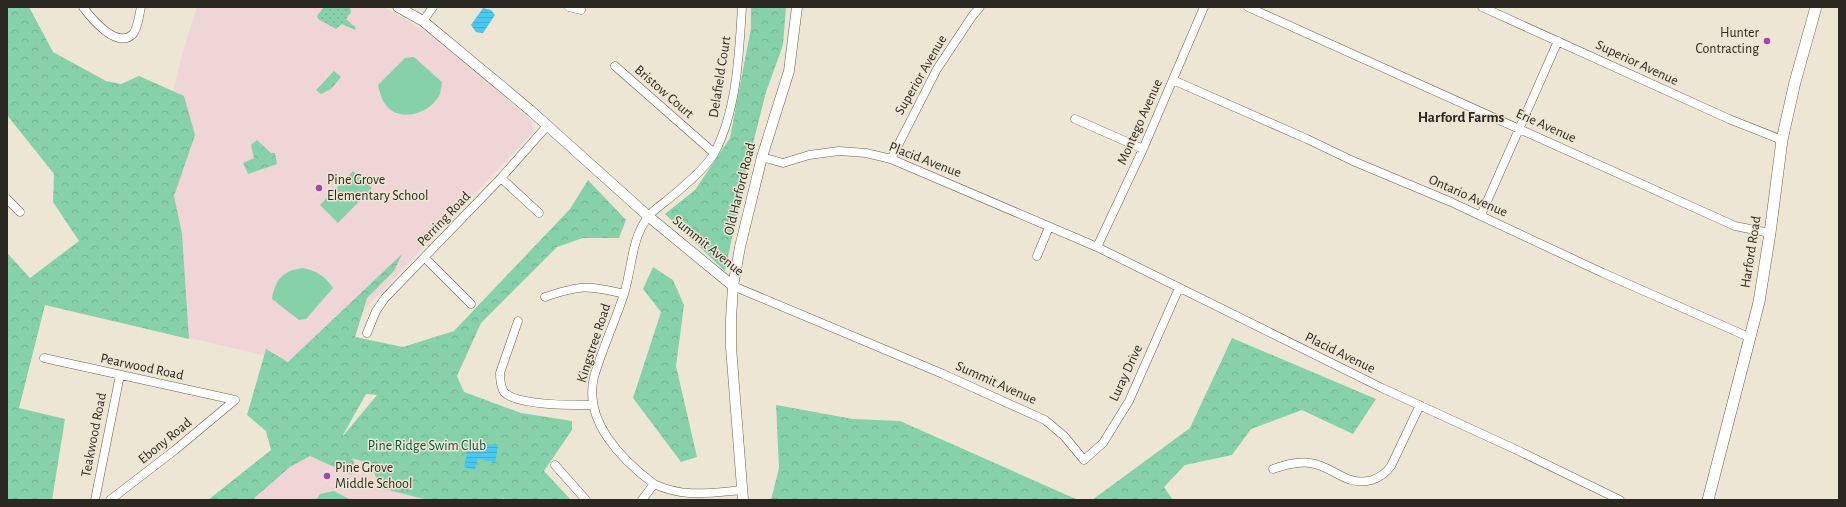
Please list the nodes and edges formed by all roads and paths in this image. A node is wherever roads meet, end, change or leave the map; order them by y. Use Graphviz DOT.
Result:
graph roads {
  1 [pos="83,7"];
  2 [pos="141,7"];
  3 [pos="398,7"];
  4 [pos="433,7"];
  5 [pos="569,7"];
  6 [pos="742,7"];
  7 [pos="797,7"];
  8 [pos="980,7"];
  9 [pos="1204,7"];
  10 [pos="1248,7"];
  11 [pos="1482,7"];
  12 [pos="1816,7"];
  13 [pos="581,10"];
  14 [pos="423,21"];
  15 [pos="1558,41"];
  16 [pos="615,66"];
  17 [pos="1173,80"];
  18 [pos="1075,118"];
  19 [pos="547,126"];
  20 [pos="1518,128"];
  21 [pos="1782,140"];
  22 [pos="1143,149"];
  23 [pos="714,153"];
  24 [pos="762,157"];
  25 [pos="891,159"];
  26 [pos="501,178"];
  27 [pos="7,199"];
  28 [pos="20,212"];
  29 [pos="539,213"];
  30 [pos="1481,215"];
  31 [pos="648,216"];
  32 [pos="1049,227"];
  33 [pos="1770,232"];
  34 [pos="1096,247"];
  35 [pos="1037,256"];
  36 [pos="425,258"];
  37 [pos="733,286"];
  38 [pos="1179,288"];
  39 [pos="624,294"];
  40 [pos="545,297"];
  41 [pos="471,304"];
  42 [pos="518,321"];
  43 [pos="367,333"];
  44 [pos="1751,338"];
  45 [pos="44,358"];
  46 [pos="120,375"];
  47 [pos="235,400"];
  48 [pos="593,405"];
  49 [pos="1420,405"];
  50 [pos="1084,460"];
  51 [pos="555,465"];
  52 [pos="1273,469"];
  53 [pos="654,484"];
  54 [pos="742,495"];
  55 [pos="95,500"];
  56 [pos="110,500"];
  57 [pos="586,500"];
  58 [pos="642,500"];
  59 [pos="1620,500"];
  60 [pos="1708,500"];
  1 -- 2 [label="street"];
  3 -- 14 [label="street, Summit Avenue"];
  4 -- 14 [label="street"];
  5 -- 13 [label="street"];
  6 -- 23 [label="street, Delafield Court"];
  7 -- 24 [label="street, Old Harford Road"];
  8 -- 25 [label="street, Superior Avenue"];
  9 -- 17 [label="street, Montego Avenue"];
  10 -- 20 [label="street, Erie Avenue"];
  11 -- 15 [label="street, Superior Avenue"];
  12 -- 21 [label="main road, Harford Road"];
  14 -- 19 [label="street, Summit Avenue"];
  15 -- 20 [label="street"];
  15 -- 21 [label="street, Superior Avenue"];
  16 -- 23 [label="street, Bristow Court"];
  17 -- 22 [label="street, Montego Avenue"];
  17 -- 30 [label="street, Ontario Avenue"];
  18 -- 22 [label="street"];
  19 -- 26 [label="street, Perring Road"];
  19 -- 31 [label="street, Summit Avenue"];
  20 -- 30 [label="street"];
  20 -- 33 [label="street, Erie Avenue"];
  21 -- 33 [label="main road, Harford Road"];
  22 -- 34 [label="street, Montego Avenue"];
  23 -- 31 [label="street, Delafield Court"];
  24 -- 25 [label="street, Placid Avenue"];
  24 -- 37 [label="street, Old Harford Road"];
  25 -- 32 [label="street, Placid Avenue"];
  26 -- 29 [label="street"];
  26 -- 36 [label="street, Perring Road"];
  27 -- 28 [label="street"];
  30 -- 44 [label="street, Ontario Avenue"];
  31 -- 37 [label="street, Summit Avenue"];
  31 -- 39 [label="street, Kingstree Road"];
  32 -- 34 [label="street, Placid Avenue"];
  32 -- 35 [label="street"];
  33 -- 44 [label="main road, Harford Road"];
  34 -- 38 [label="street, Placid Avenue"];
  36 -- 41 [label="street"];
  36 -- 43 [label="street, Perring Road"];
  37 -- 50 [label="street, Summit Avenue"];
  37 -- 54 [label="street, Old Harford Road"];
  38 -- 49 [label="street, Placid Avenue"];
  38 -- 50 [label="street, Luray Drive"];
  39 -- 40 [label="street"];
  39 -- 48 [label="street, Kingstree Road"];
  42 -- 48 [label="street"];
  44 -- 60 [label="main road, Harford Road"];
  45 -- 46 [label="street, Pearwood Road"];
  46 -- 47 [label="street, Pearwood Road"];
  46 -- 55 [label="street, Teakwood Road"];
  47 -- 56 [label="street, Ebony Road"];
  48 -- 53 [label="street, Kingstree Road"];
  49 -- 52 [label="street"];
  49 -- 59 [label="street, Placid Avenue"];
  51 -- 57 [label="street"];
  53 -- 54 [label="street, Kingstree Road"];
  53 -- 58 [label="street"];
}
